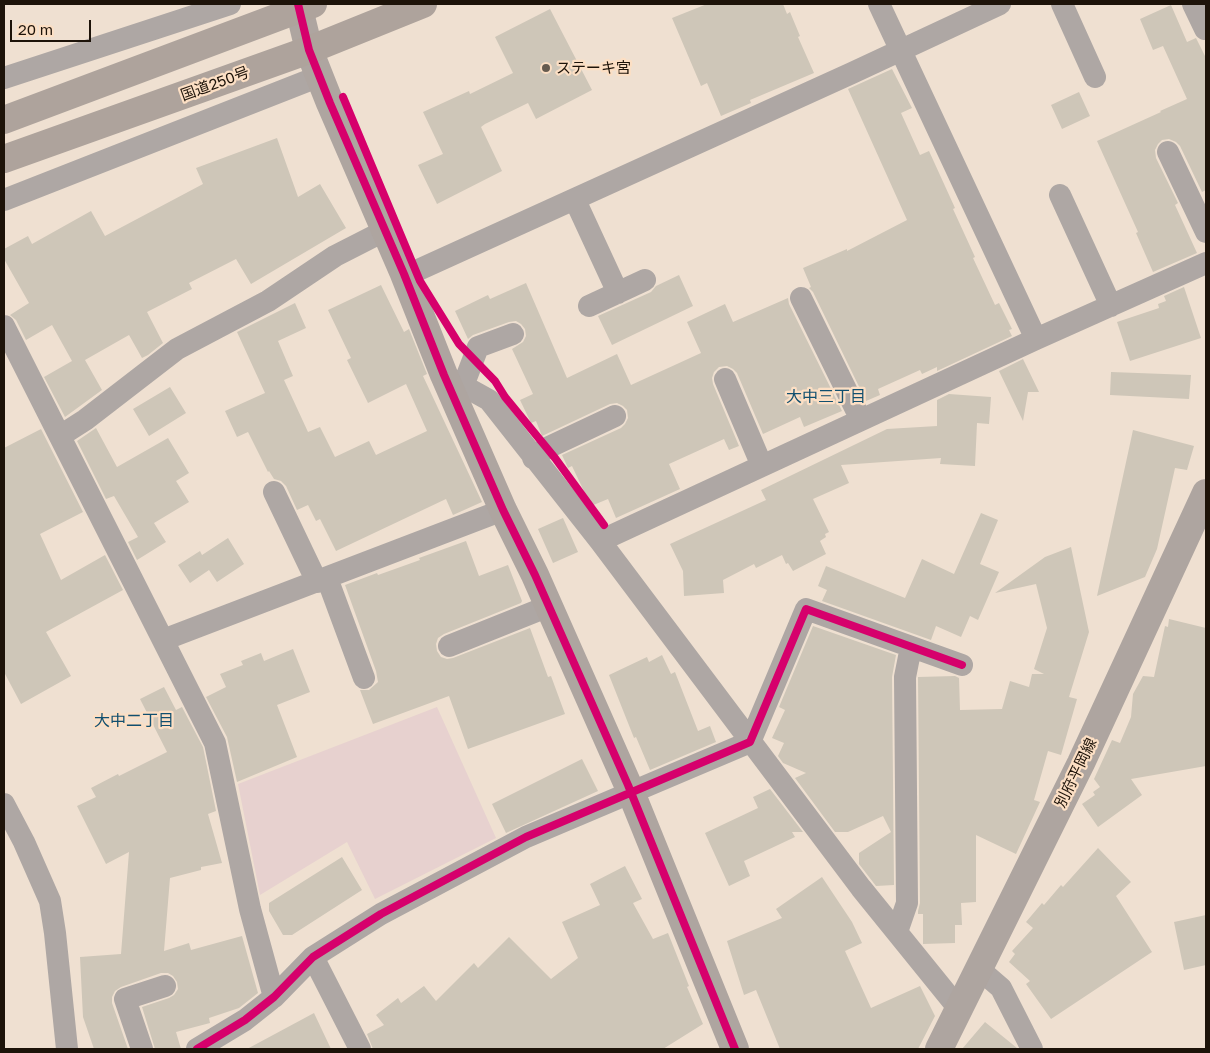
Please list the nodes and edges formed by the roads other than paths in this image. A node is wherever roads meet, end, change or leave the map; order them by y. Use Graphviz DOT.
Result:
graph roads {
  1 [pos="230,4"];
  2 [pos="423,4"];
  3 [pos="879,4"];
  4 [pos="1000,4"];
  5 [pos="1062,4"];
  6 [pos="1193,4"];
  7 [pos="303,5"];
  8 [pos="1204,29"];
  9 [pos="309,50"];
  10 [pos="900,50"];
  11 [pos="320,76"];
  12 [pos="1095,77"];
  13 [pos="4,78"];
  14 [pos="4,120"];
  15 [pos="1168,152"];
  16 [pos="4,159"];
  17 [pos="1060,195"];
  18 [pos="4,200"];
  19 [pos="575,200"];
  20 [pos="386,230"];
  21 [pos="1206,232"];
  22 [pos="1204,271"];
  23 [pos="404,274"];
  24 [pos="645,280"];
  25 [pos="618,292"];
  26 [pos="801,298"];
  27 [pos="589,306"];
  28 [pos="1112,306"];
  29 [pos="4,326"];
  30 [pos="513,334"];
  31 [pos="1036,339"];
  32 [pos="725,379"];
  33 [pos="454,381"];
  34 [pos="615,416"];
  35 [pos="861,420"];
  36 [pos="60,436"];
  37 [pos="533,458"];
  38 [pos="762,466"];
  39 [pos="274,492"];
  40 [pos="1204,509"];
  41 [pos="503,510"];
  42 [pos="600,542"];
  43 [pos="322,580"];
  44 [pos="549,606"];
  45 [pos="163,640"];
  46 [pos="449,646"];
  47 [pos="911,647"];
  48 [pos="962,665"];
  49 [pos="364,678"];
  50 [pos="750,742"];
  51 [pos="631,792"];
  52 [pos="4,804"];
  53 [pos="897,932"];
  54 [pos="313,957"];
  55 [pos="979,970"];
  56 [pos="165,986"];
  57 [pos="274,997"];
  58 [pos="960,1009"];
  59 [pos="67,1049"];
  60 [pos="142,1049"];
  61 [pos="197,1049"];
  62 [pos="360,1049"];
  63 [pos="735,1049"];
  64 [pos="939,1049"];
  65 [pos="1032,1049"];
  1 -- 13 [label="street"];
  2 -- 9 [label="highway, 国道250号"];
  3 -- 10 [label="street"];
  4 -- 10 [label="street"];
  5 -- 12 [label="street"];
  6 -- 8 [label="street"];
  7 -- 9 [label="street"];
  7 -- 14 [label="highway"];
  9 -- 11 [label="street"];
  9 -- 16 [label="highway, 国道250号"];
  10 -- 19 [label="street"];
  10 -- 31 [label="street"];
  11 -- 18 [label="street"];
  11 -- 20 [label="street"];
  15 -- 21 [label="street"];
  17 -- 28 [label="street"];
  19 -- 23 [label="street"];
  19 -- 25 [label="street"];
  20 -- 23 [label="street"];
  20 -- 36 [label="street"];
  22 -- 28 [label="street"];
  23 -- 33 [label="street"];
  24 -- 25 [label="street"];
  25 -- 27 [label="street"];
  26 -- 35 [label="street"];
  28 -- 31 [label="street"];
  29 -- 36 [label="street"];
  30 -- 33 [label="street"];
  31 -- 35 [label="street"];
  32 -- 38 [label="street"];
  33 -- 37 [label="street"];
  33 -- 41 [label="street"];
  34 -- 37 [label="street"];
  35 -- 38 [label="street"];
  36 -- 45 [label="street"];
  37 -- 42 [label="street"];
  38 -- 42 [label="street"];
  39 -- 43 [label="street"];
  40 -- 55 [label="street, 別府平岡線"];
  41 -- 43 [label="street"];
  41 -- 44 [label="street"];
  42 -- 50 [label="street"];
  43 -- 45 [label="street"];
  43 -- 49 [label="street"];
  44 -- 46 [label="street"];
  44 -- 51 [label="street"];
  45 -- 57 [label="street"];
  47 -- 48 [label="street"];
  47 -- 50 [label="street"];
  47 -- 53 [label="street"];
  50 -- 51 [label="street"];
  50 -- 53 [label="street"];
  51 -- 54 [label="street"];
  51 -- 63 [label="street"];
  52 -- 59 [label="street"];
  53 -- 58 [label="street"];
  54 -- 57 [label="street"];
  54 -- 62 [label="street"];
  55 -- 58 [label="street, 別府平岡線"];
  55 -- 65 [label="street"];
  56 -- 60 [label="street"];
  57 -- 61 [label="street"];
  58 -- 64 [label="street, 別府平岡線"];
}
